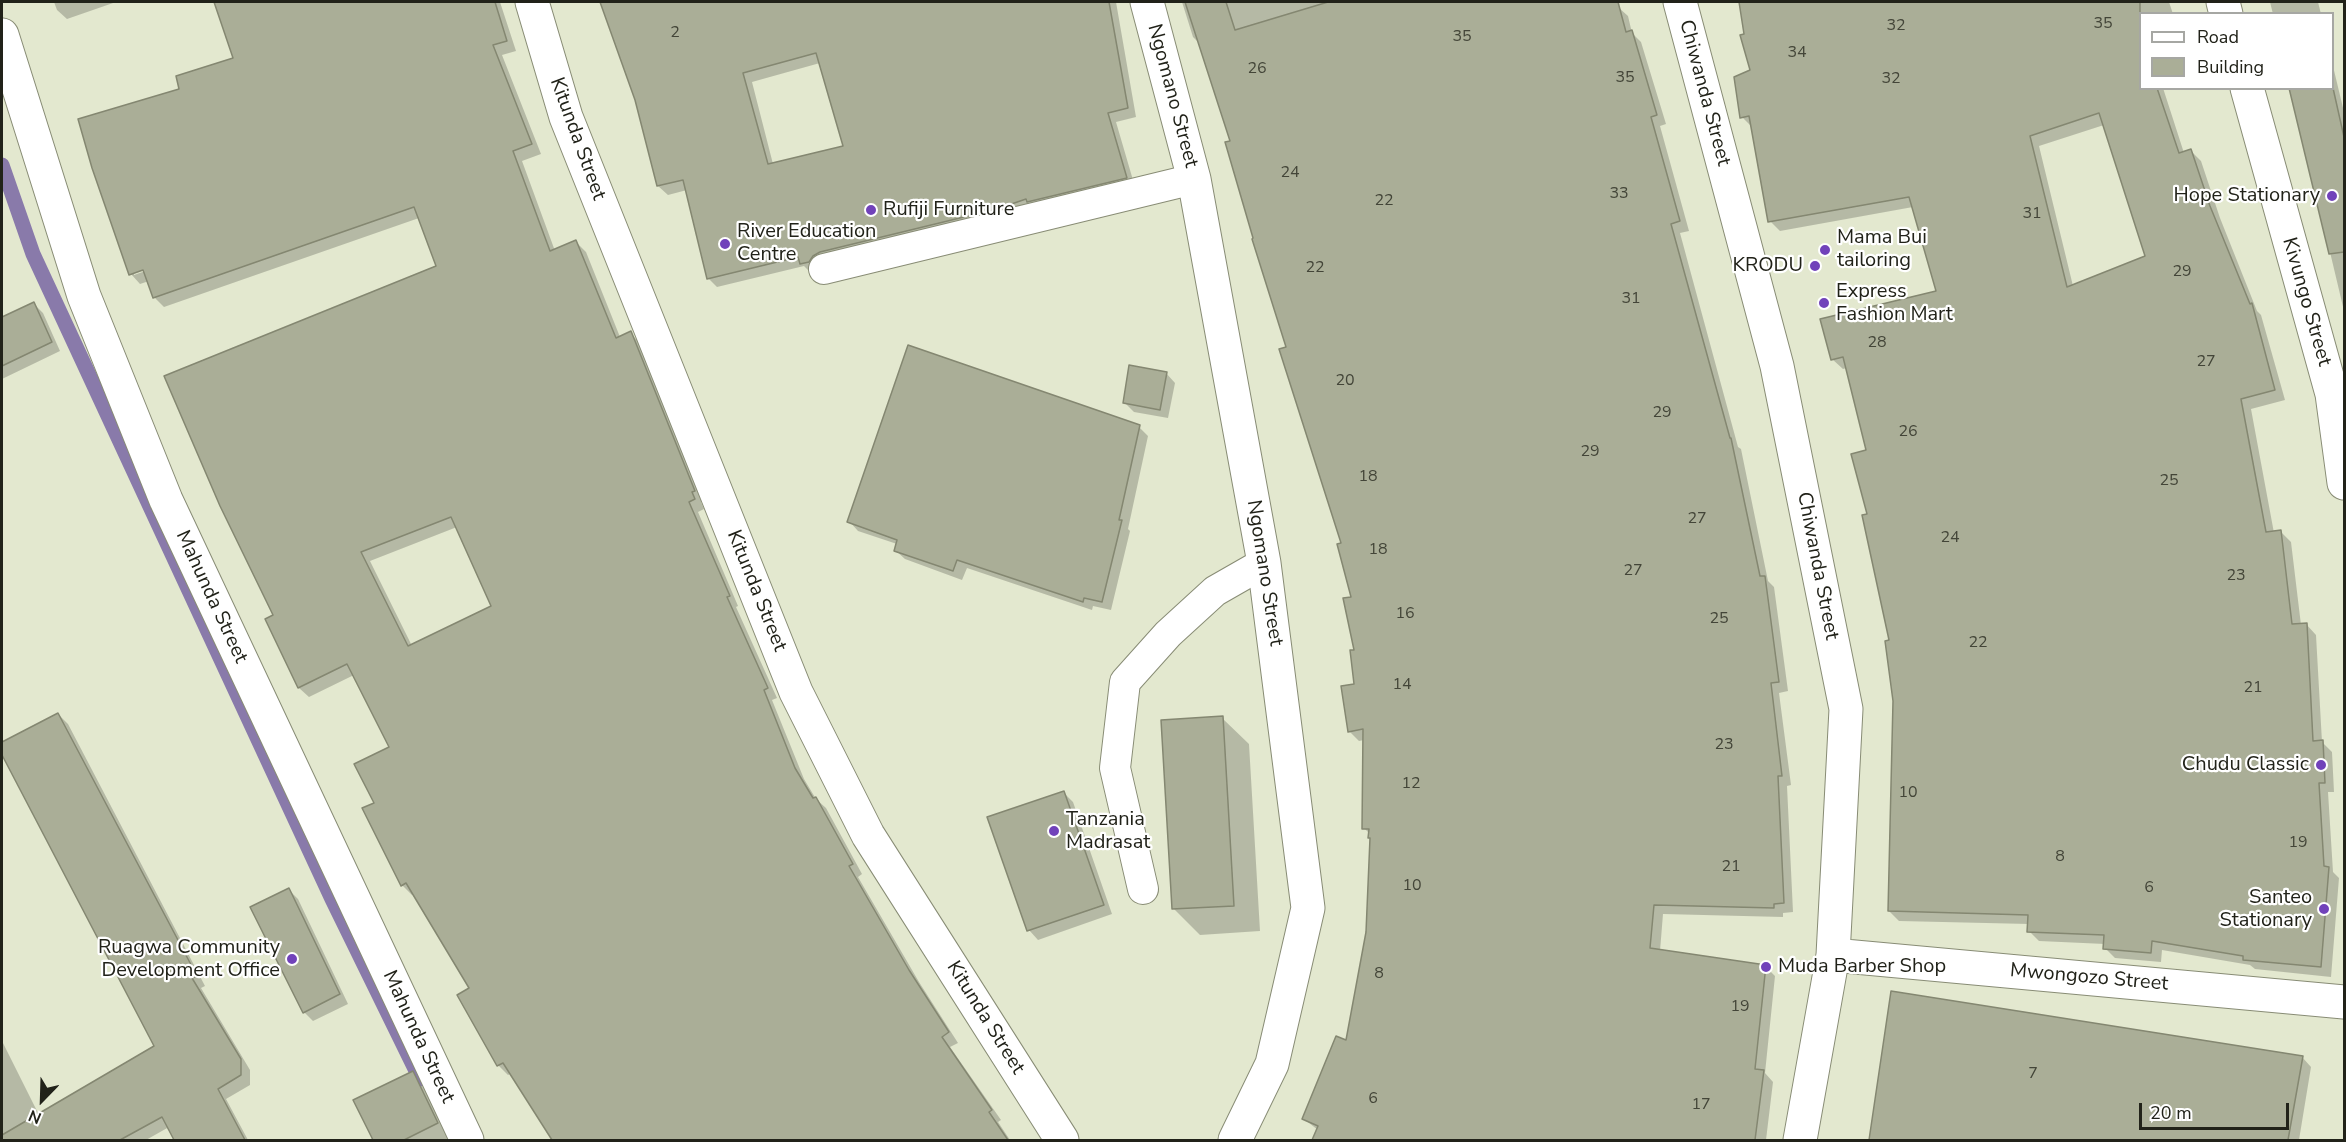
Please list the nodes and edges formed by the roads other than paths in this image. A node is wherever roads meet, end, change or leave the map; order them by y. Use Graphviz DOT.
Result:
graph roads {
  1 [pos="532,2"];
  2 [pos="1148,2"];
  3 [pos="1680,2"];
  4 [pos="2,35"];
  5 [pos="2248,90"];
  6 [pos="1194,179"];
  7 [pos="824,269"];
  8 [pos="2344,483"];
  9 [pos="1264,563"];
  10 [pos="1143,889"];
  11 [pos="1833,955"];
  12 [pos="2344,1002"];
  13 [pos="467,1140"];
  14 [pos="1062,1140"];
  15 [pos="1235,1140"];
  16 [pos="1800,1140"];
  1 -- 14 [label="street, Kitunda Street"];
  2 -- 6 [label="street, Ngomano Street"];
  3 -- 11 [label="street, Chiwanda Street"];
  4 -- 13 [label="street, Mahunda Street"];
  5 -- 8 [label="street, Kivungo Street"];
  6 -- 7 [label="lane"];
  6 -- 9 [label="street, Ngomano Street"];
  9 -- 10 [label="lane"];
  9 -- 15 [label="street, Ngomano Street"];
  11 -- 12 [label="street, Mwongozo Street"];
  11 -- 16 [label="street, Chiwanda Street"];
}
